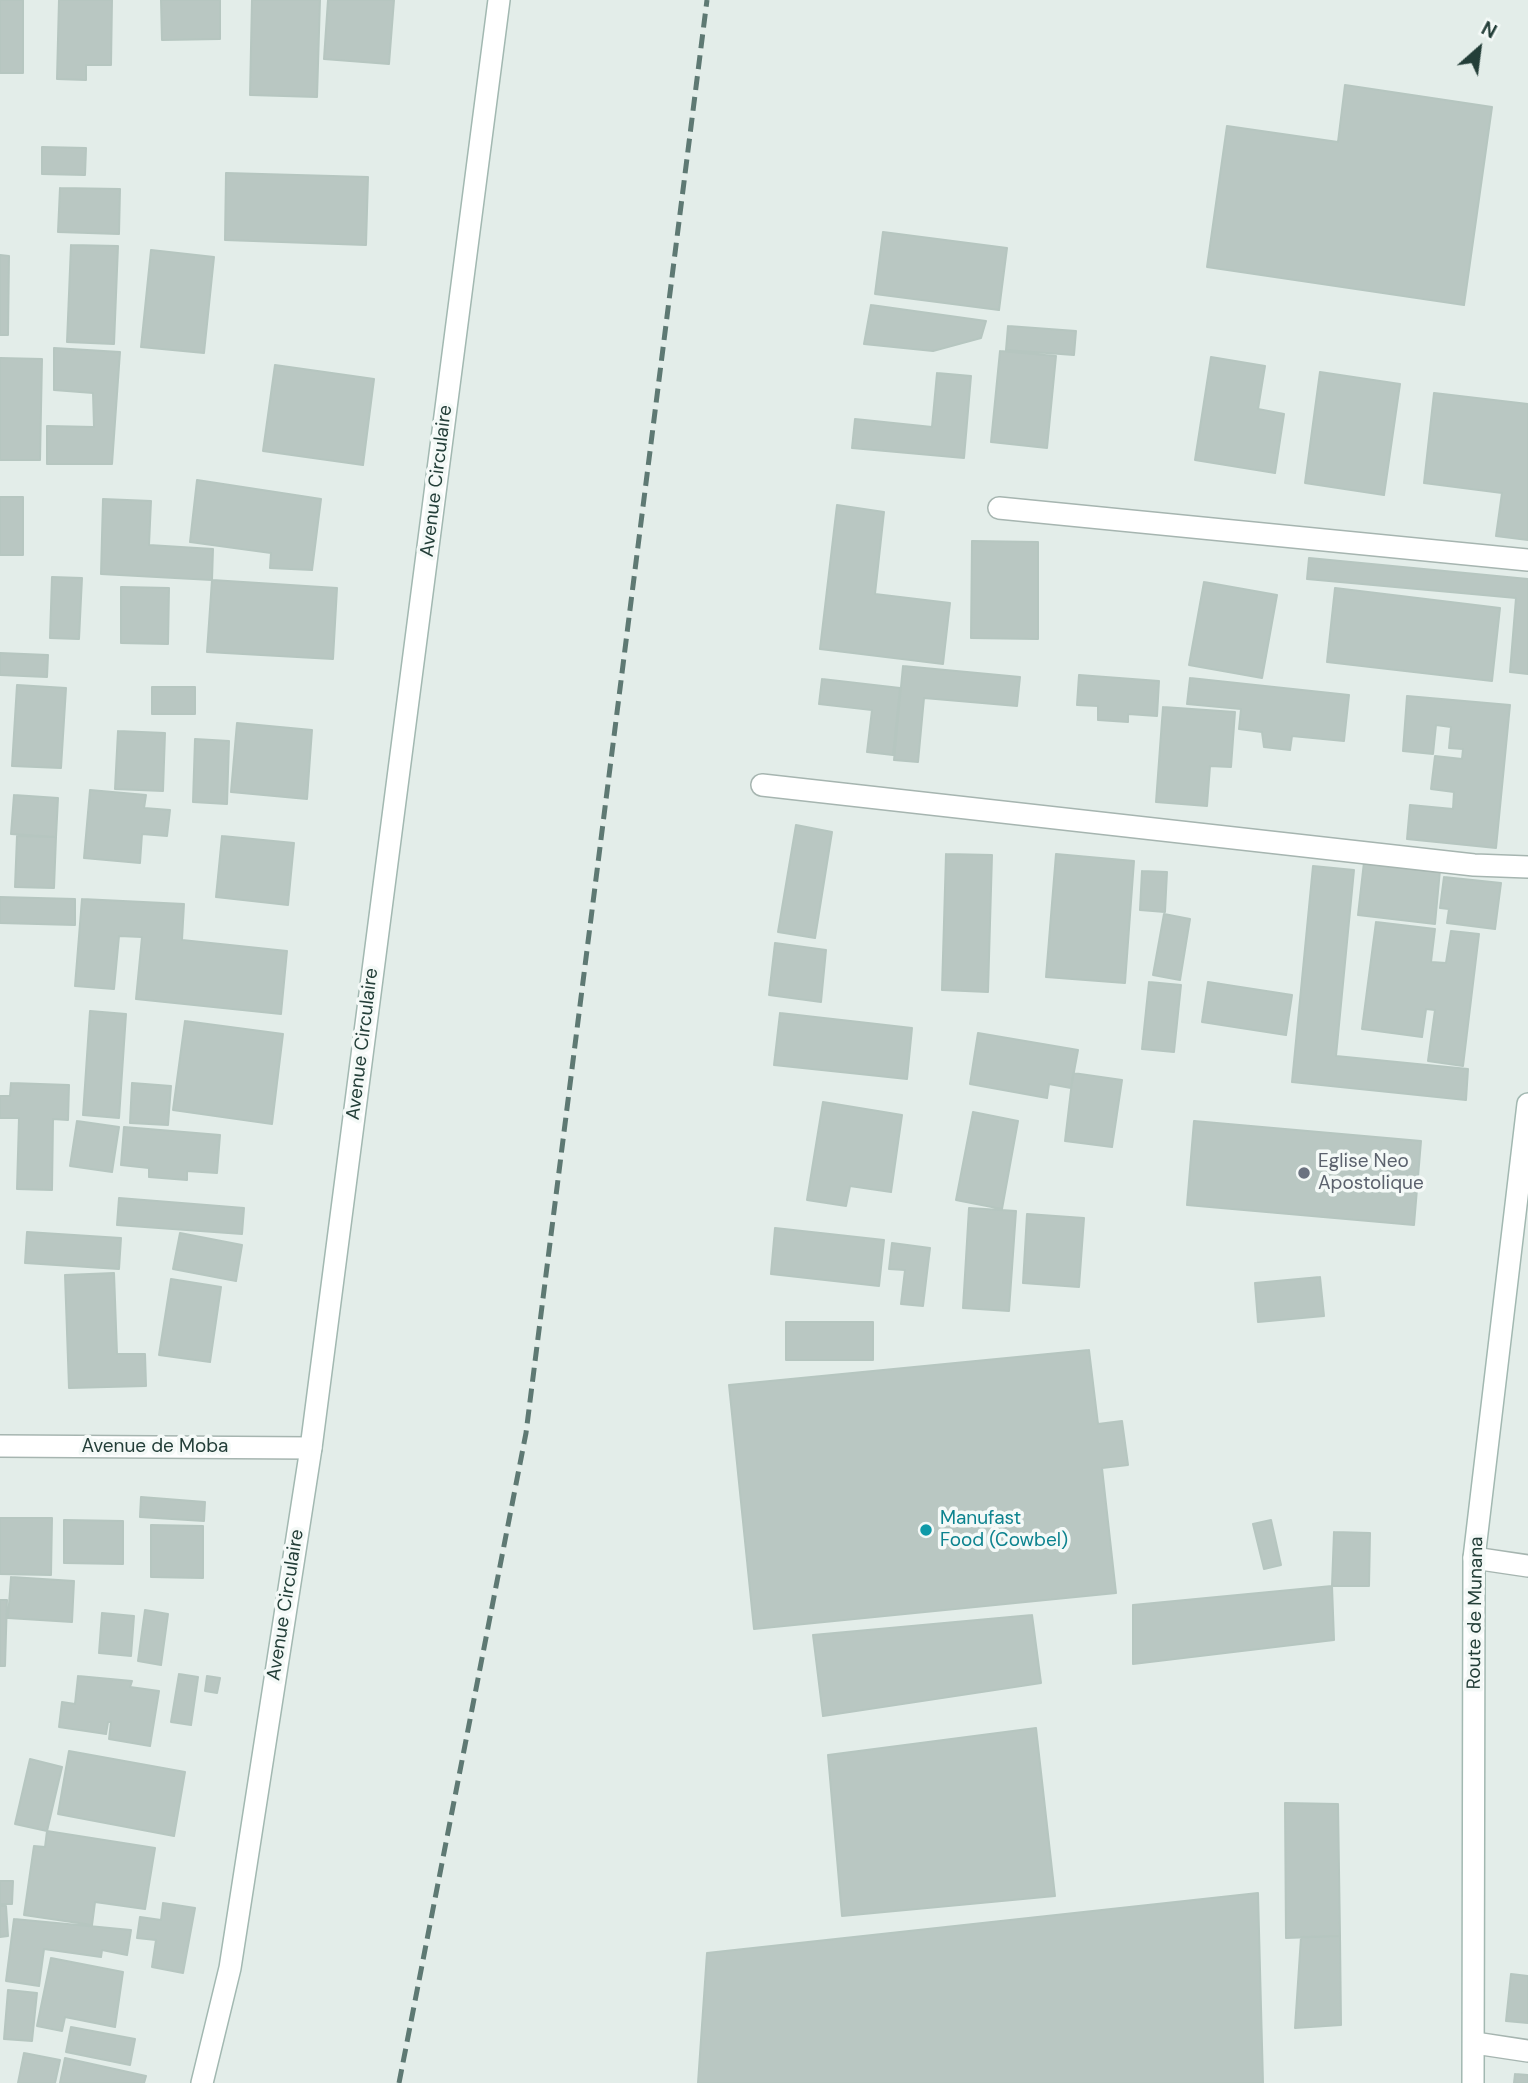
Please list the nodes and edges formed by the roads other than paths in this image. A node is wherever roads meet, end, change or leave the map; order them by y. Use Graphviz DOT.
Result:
graph roads {
  1 [pos="499,0"];
  2 [pos="999,508"];
  3 [pos="1528,560"];
  4 [pos="762,785"];
  5 [pos="1528,867"];
  6 [pos="1528,1104"];
  7 [pos="0,1446"];
  8 [pos="311,1448"];
  9 [pos="1474,1558"];
  10 [pos="1528,1566"];
  11 [pos="1475,2043"];
  12 [pos="1528,2051"];
  13 [pos="202,2083"];
  14 [pos="1473,2083"];
  1 -- 8 [label="street, Avenue Circulaire"];
  2 -- 3 [label="street"];
  4 -- 5 [label="street"];
  6 -- 9 [label="street, Route de Munana"];
  7 -- 8 [label="street, Avenue de Moba"];
  8 -- 13 [label="street, Avenue Circulaire"];
  9 -- 10 [label="street"];
  9 -- 11 [label="street, Route de Munana"];
  11 -- 12 [label="street"];
  11 -- 14 [label="street, Route de Munana"];
}
